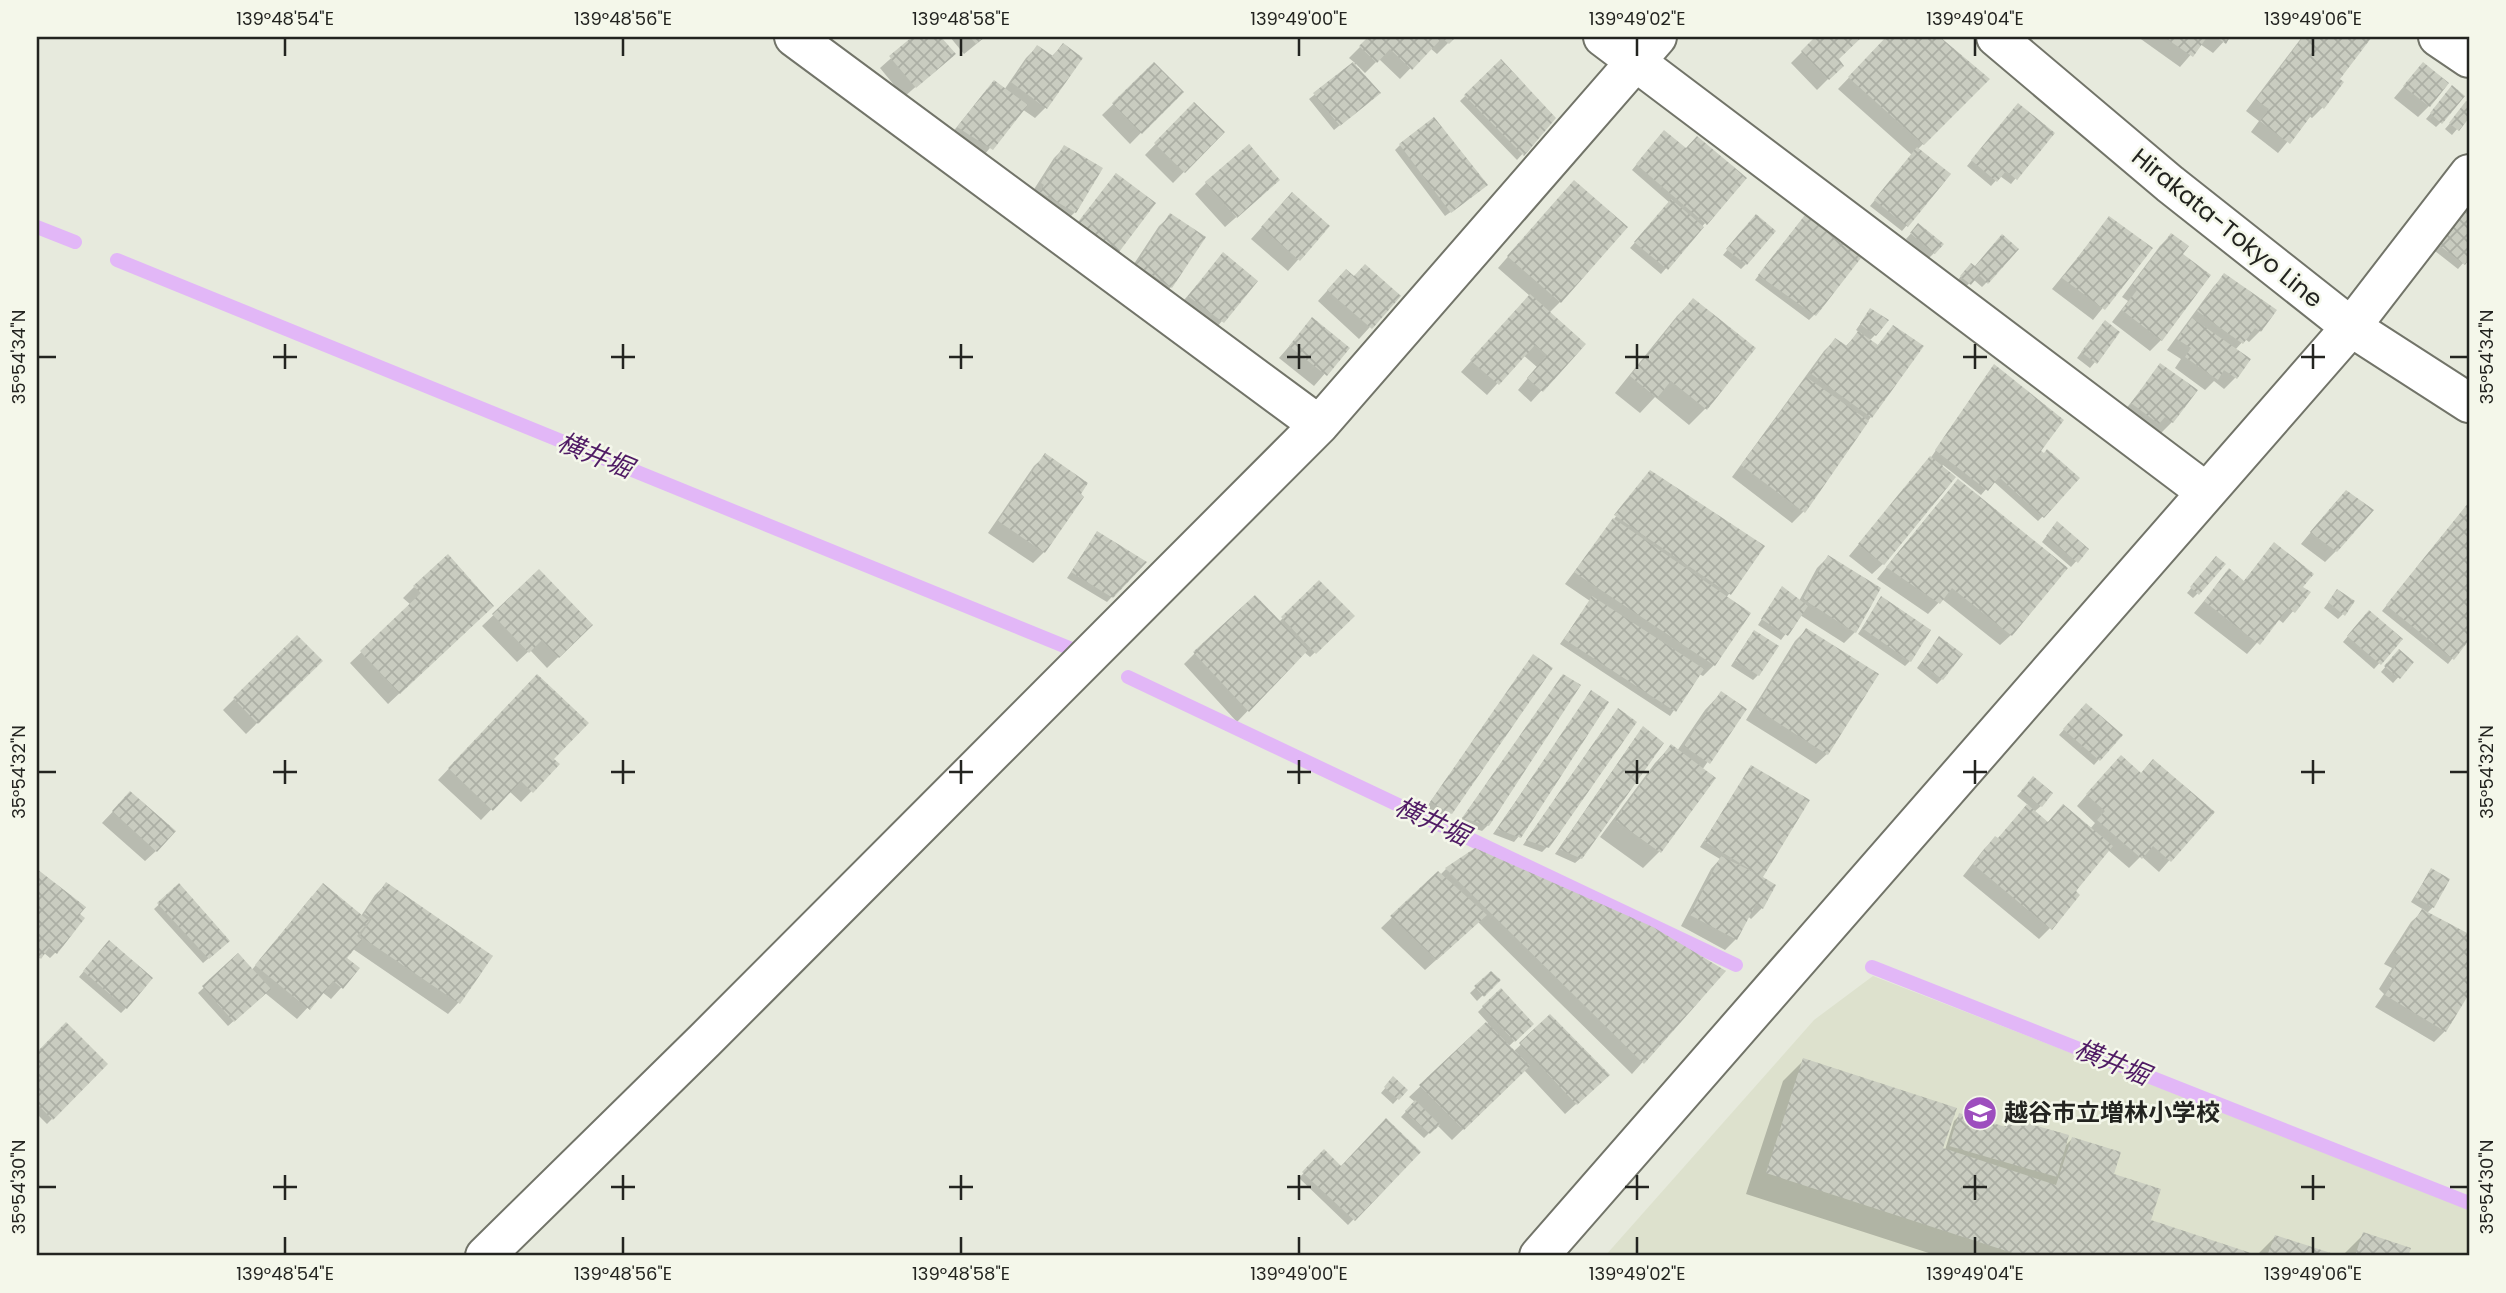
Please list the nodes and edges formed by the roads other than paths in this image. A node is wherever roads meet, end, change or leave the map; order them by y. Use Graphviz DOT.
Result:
graph roads {
  1 [pos="794,37"];
  2 [pos="1603,37"];
  3 [pos="1996,37"];
  4 [pos="2438,37"];
  5 [pos="1647,50"];
  6 [pos="2469,58"];
  7 [pos="2469,174"];
  8 [pos="2351,327"];
  9 [pos="2469,403"];
  10 [pos="1319,425"];
  11 [pos="2206,492"];
  12 [pos="485,1256"];
  13 [pos="1539,1256"];
  1 -- 10 [label="street"];
  2 -- 5 [label="street"];
  3 -- 8 [label="street, Hirakata-Tokyo Line"];
  4 -- 6 [label="street"];
  5 -- 10 [label="street"];
  5 -- 11 [label="street"];
  7 -- 8 [label="street"];
  8 -- 9 [label="street, Hirakata-Tokyo Line"];
  8 -- 11 [label="street"];
  10 -- 12 [label="street"];
  11 -- 13 [label="street"];
}
